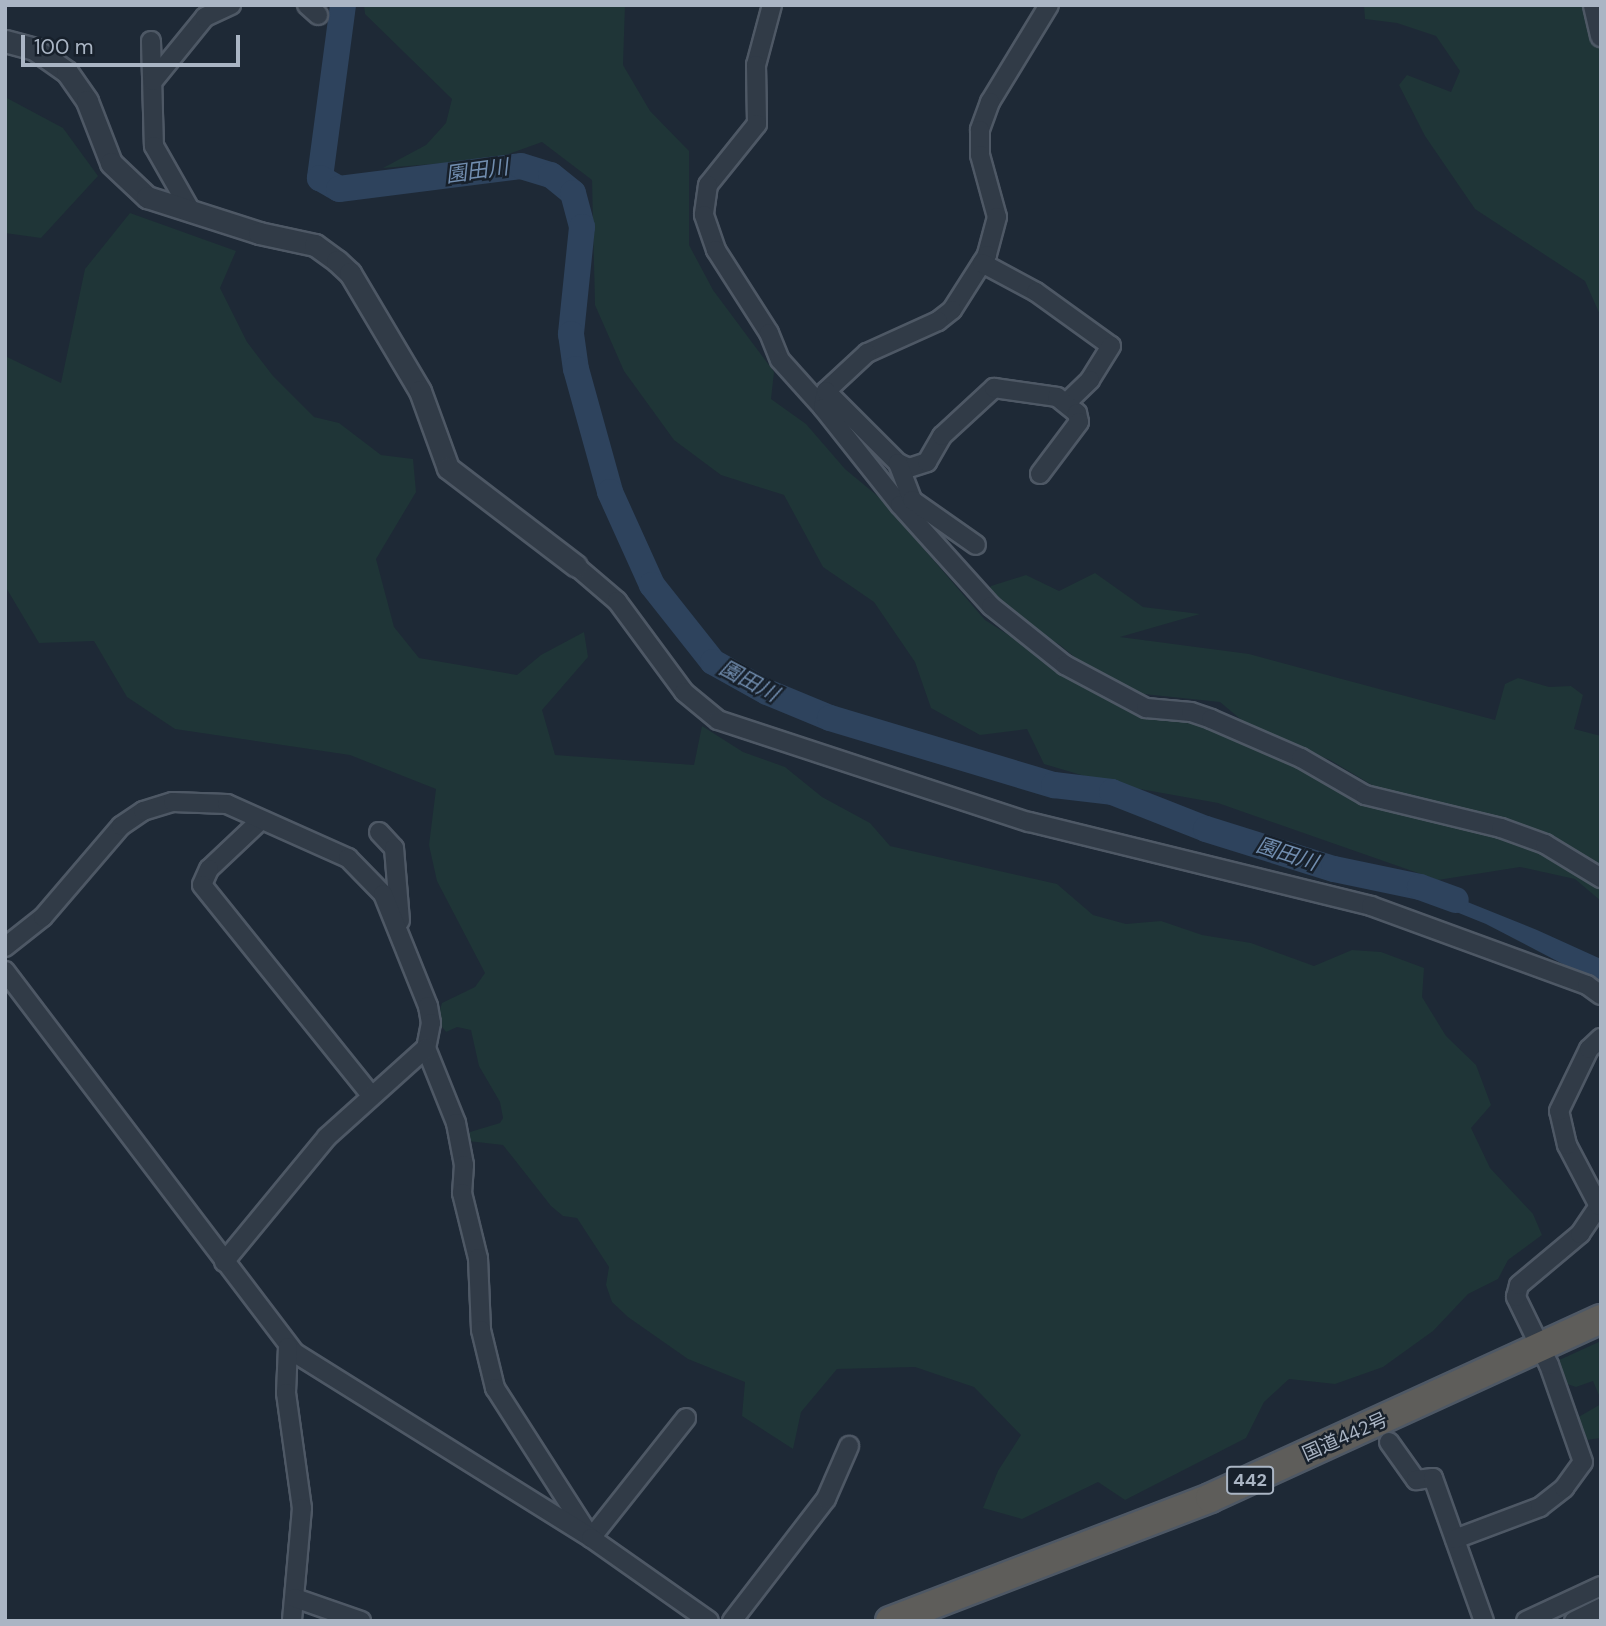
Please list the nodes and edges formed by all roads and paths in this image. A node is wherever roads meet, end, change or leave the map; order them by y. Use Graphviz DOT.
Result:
graph roads {
  1 [pos="231,5"];
  2 [pos="772,5"];
  3 [pos="1049,5"];
  4 [pos="1594,5"];
  5 [pos="1601,35"];
  6 [pos="5,41"];
  7 [pos="151,41"];
  8 [pos="153,81"];
  9 [pos="192,213"];
  10 [pos="982,263"];
  11 [pos="825,400"];
  12 [pos="1066,402"];
  13 [pos="898,463"];
  14 [pos="1040,474"];
  15 [pos="976,545"];
  16 [pos="576,566"];
  17 [pos="261,820"];
  18 [pos="379,832"];
  19 [pos="1601,878"];
  20 [pos="401,942"];
  21 [pos="5,947"];
  22 [pos="5,971"];
  23 [pos="1601,995"];
  24 [pos="1601,1038"];
  25 [pos="426,1048"];
  26 [pos="371,1095"];
  27 [pos="223,1262"];
  28 [pos="1601,1319"];
  29 [pos="288,1347"];
  30 [pos="1541,1348"];
  31 [pos="686,1418"];
  32 [pos="1389,1442"];
  33 [pos="849,1446"];
  34 [pos="591,1538"];
  35 [pos="1455,1539"];
  36 [pos="1601,1586"];
  37 [pos="295,1598"];
  38 [pos="1601,1608"];
  39 [pos="292,1621"];
  40 [pos="361,1621"];
  41 [pos="709,1621"];
  42 [pos="732,1621"];
  43 [pos="890,1621"];
  44 [pos="1484,1621"];
  45 [pos="1526,1621"];
  46 [pos="1574,1621"];
  1 -- 8 [label="street"];
  2 -- 11 [label="street"];
  3 -- 10 [label="street"];
  4 -- 5 [label="street"];
  6 -- 9 [label="street"];
  7 -- 8 [label="street"];
  8 -- 9 [label="street"];
  9 -- 16 [label="street"];
  10 -- 11 [label="street"];
  10 -- 12 [label="street"];
  11 -- 13 [label="street"];
  11 -- 19 [label="street"];
  12 -- 13 [label="street"];
  12 -- 14 [label="street"];
  13 -- 15 [label="street"];
  16 -- 23 [label="street"];
  17 -- 20 [label="street"];
  17 -- 21 [label="street"];
  17 -- 26 [label="street"];
  18 -- 20 [label="street"];
  20 -- 25 [label="street"];
  22 -- 27 [label="street"];
  24 -- 30 [label="street"];
  25 -- 26 [label="street"];
  25 -- 34 [label="street"];
  26 -- 27 [label="street"];
  27 -- 29 [label="street"];
  28 -- 30 [label="highway, 国道442号 / 442"];
  29 -- 34 [label="street"];
  29 -- 37 [label="street"];
  30 -- 35 [label="street"];
  30 -- 43 [label="highway, 国道442号 / 442"];
  31 -- 34 [label="street"];
  32 -- 35 [label="street"];
  33 -- 42 [label="street"];
  34 -- 41 [label="street"];
  35 -- 44 [label="street"];
  36 -- 45 [label="street"];
  37 -- 39 [label="street"];
  37 -- 40 [label="street"];
  38 -- 46 [label="street"];
}
